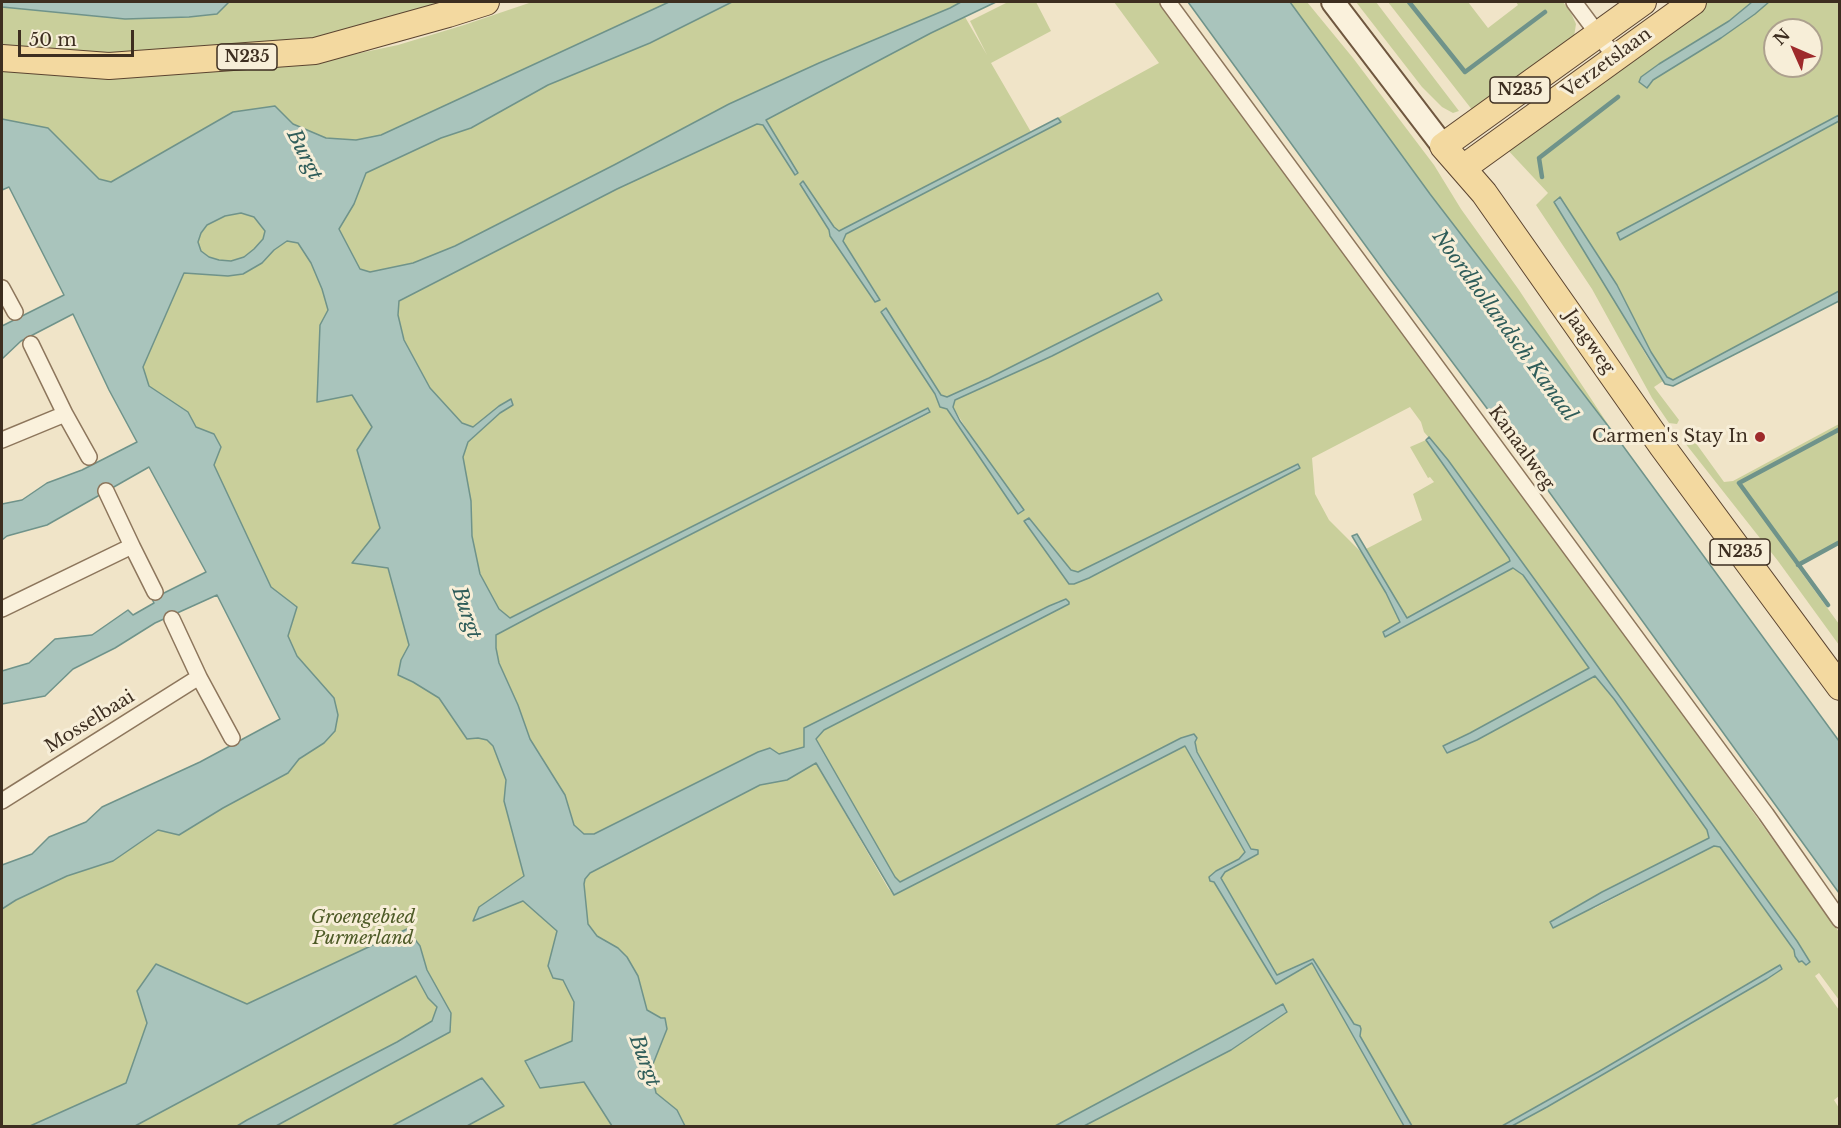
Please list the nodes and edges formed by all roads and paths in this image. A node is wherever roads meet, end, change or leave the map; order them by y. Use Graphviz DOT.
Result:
graph roads {
  1 [pos="486,2"];
  2 [pos="1168,2"];
  3 [pos="1333,2"];
  4 [pos="1574,2"];
  5 [pos="1643,2"];
  6 [pos="1693,2"];
  7 [pos="1598,35"];
  8 [pos="1615,57"];
  9 [pos="2,58"];
  10 [pos="1443,146"];
  11 [pos="1462,168"];
  12 [pos="2,288"];
  13 [pos="15,312"];
  14 [pos="31,344"];
  15 [pos="65,414"];
  16 [pos="2,440"];
  17 [pos="89,457"];
  18 [pos="106,491"];
  19 [pos="132,546"];
  20 [pos="155,592"];
  21 [pos="2,609"];
  22 [pos="172,619"];
  23 [pos="199,677"];
  24 [pos="1839,687"];
  25 [pos="232,738"];
  26 [pos="2,801"];
  27 [pos="1839,920"];
  1 -- 9 [label="main road, N235"];
  2 -- 27 [label="street, Kanaalweg"];
  3 -- 10 [label="main road, Jaagweg / N235"];
  4 -- 7 [label="street, Verzetslaan"];
  5 -- 7 [label="main road, Verzetslaan / N235"];
  6 -- 8 [label="main road, Verzetslaan / N235"];
  7 -- 8 [label="street"];
  7 -- 10 [label="main road, Verzetslaan / N235"];
  8 -- 11 [label="main road, Verzetslaan / N235"];
  10 -- 11 [label="main road, Jaagweg / N235"];
  11 -- 24 [label="main road, Jaagweg / N235"];
  12 -- 13 [label="street"];
  14 -- 15 [label="street"];
  15 -- 16 [label="street"];
  15 -- 17 [label="street"];
  18 -- 19 [label="street"];
  19 -- 20 [label="street"];
  19 -- 21 [label="street"];
  22 -- 23 [label="street"];
  23 -- 25 [label="street"];
  23 -- 26 [label="street, Mosselbaai"];
}
